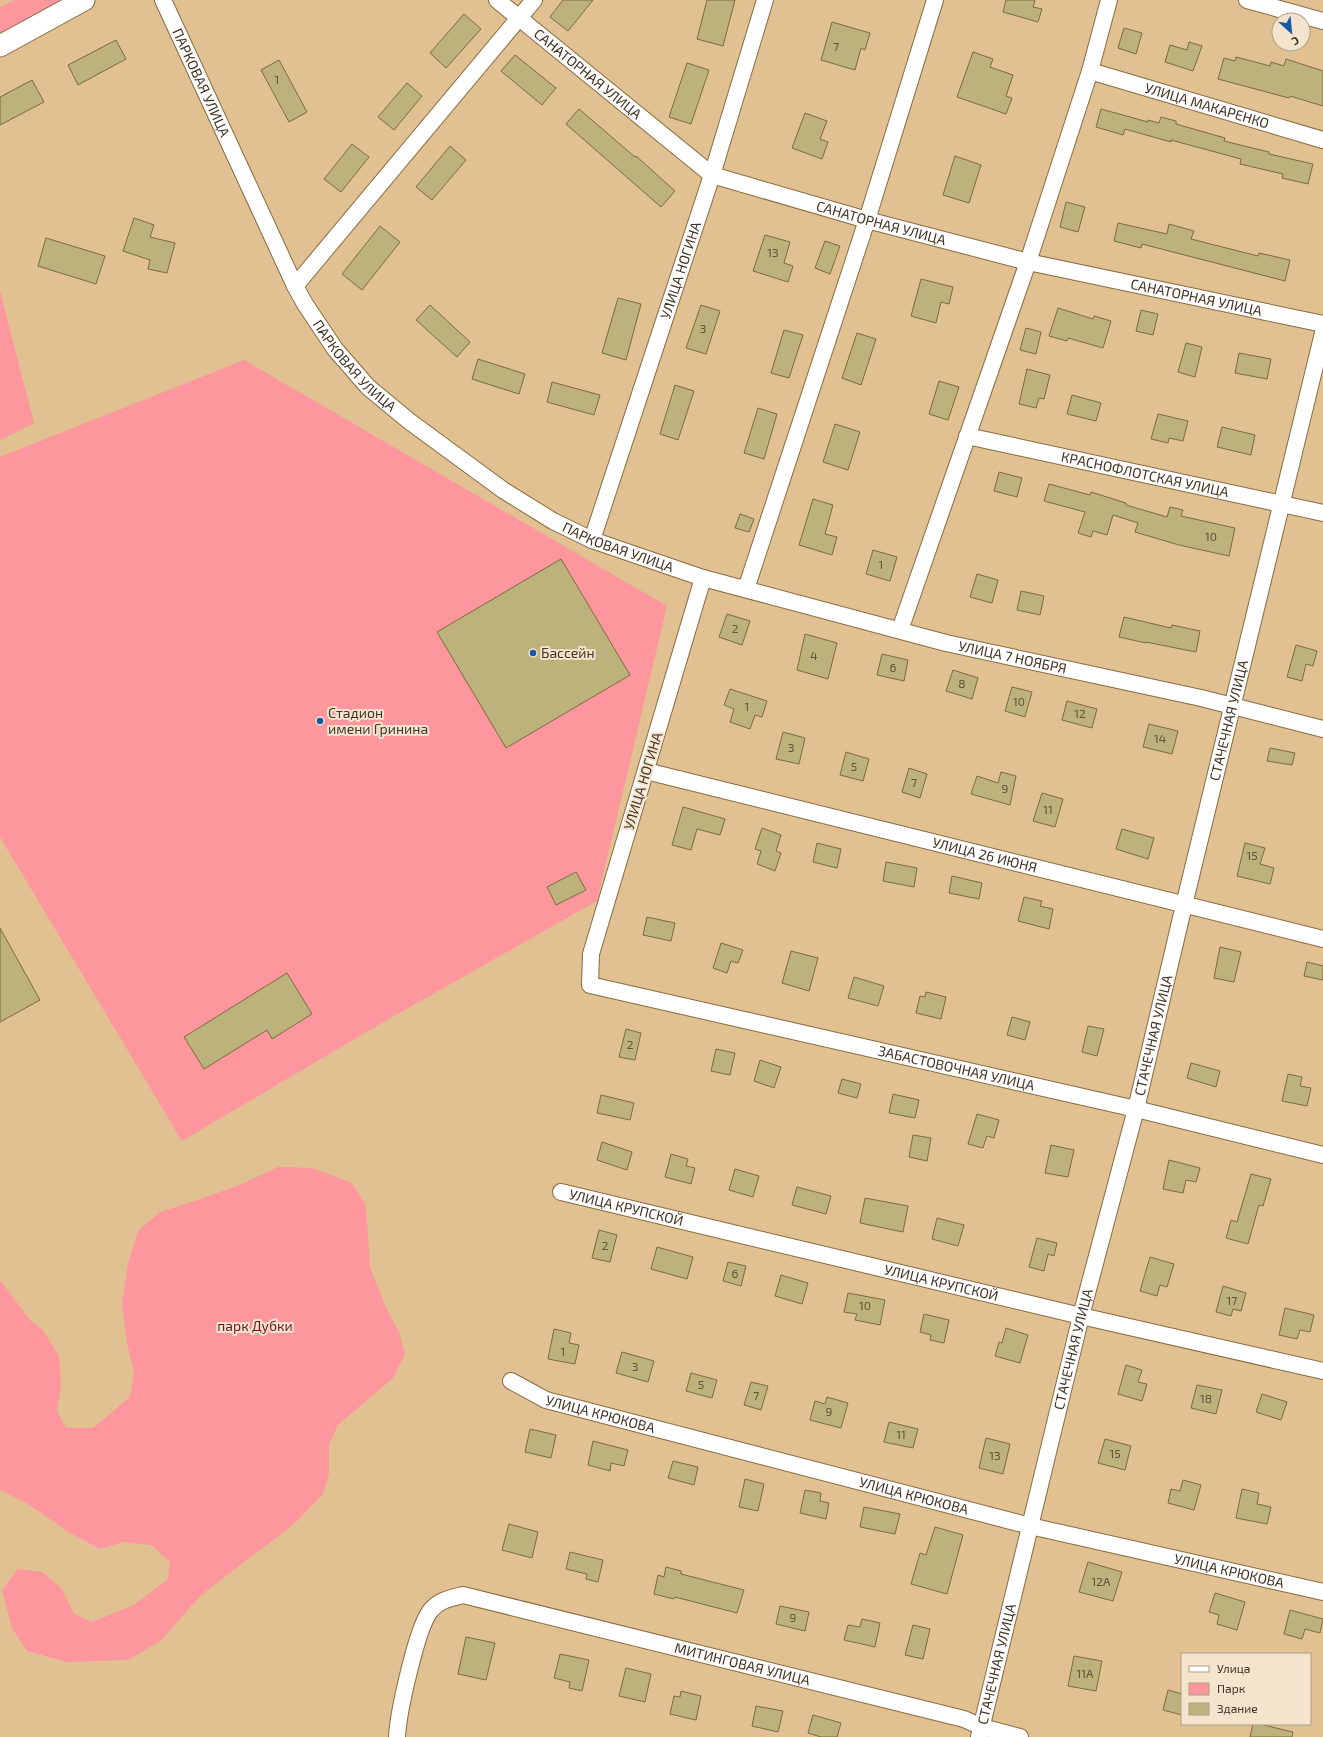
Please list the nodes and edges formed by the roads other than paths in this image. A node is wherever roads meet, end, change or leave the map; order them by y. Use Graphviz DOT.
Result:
graph roads {
  1 [pos="84,0"];
  2 [pos="164,0"];
  3 [pos="497,0"];
  4 [pos="534,0"];
  5 [pos="765,0"];
  6 [pos="935,0"];
  7 [pos="1109,0"];
  8 [pos="1247,0"];
  9 [pos="520,17"];
  10 [pos="1323,21"];
  11 [pos="0,46"];
  12 [pos="1090,71"];
  13 [pos="1323,140"];
  14 [pos="712,175"];
  15 [pos="867,220"];
  16 [pos="1028,262"];
  17 [pos="295,286"];
  18 [pos="1323,324"];
  19 [pos="1323,333"];
  20 [pos="967,436"];
  21 [pos="1282,503"];
  22 [pos="1323,513"];
  23 [pos="592,540"];
  24 [pos="703,578"];
  25 [pos="746,589"];
  26 [pos="900,630"];
  27 [pos="1233,706"];
  28 [pos="1323,729"];
  29 [pos="646,771"];
  30 [pos="1184,905"];
  31 [pos="1323,939"];
  32 [pos="590,985"];
  33 [pos="1136,1109"];
  34 [pos="1323,1155"];
  35 [pos="561,1192"];
  36 [pos="1081,1316"];
  37 [pos="1323,1371"];
  38 [pos="511,1381"];
  39 [pos="1030,1526"];
  40 [pos="1323,1592"];
  41 [pos="981,1732"];
  42 [pos="397,1737"];
  43 [pos="1020,1737"];
  1 -- 11 [label="main road"];
  2 -- 17 [label="street, ПАРКОВАЯ УЛИЦА"];
  3 -- 9 [label="street, САНАТОРНАЯ УЛИЦА"];
  4 -- 9 [label="street"];
  5 -- 14 [label="street, УЛИЦА НОГИНА"];
  6 -- 15 [label="street"];
  7 -- 12 [label="street"];
  8 -- 10 [label="street"];
  9 -- 14 [label="street, САНАТОРНАЯ УЛИЦА"];
  9 -- 17 [label="street"];
  12 -- 13 [label="street, УЛИЦА МАКАРЕНКО"];
  12 -- 16 [label="street"];
  14 -- 15 [label="street, САНАТОРНАЯ УЛИЦА"];
  14 -- 23 [label="street, УЛИЦА НОГИНА"];
  15 -- 16 [label="street, САНАТОРНАЯ УЛИЦА"];
  15 -- 25 [label="street"];
  16 -- 18 [label="street, САНАТОРНАЯ УЛИЦА"];
  16 -- 20 [label="street"];
  17 -- 23 [label="street, ПАРКОВАЯ УЛИЦА"];
  19 -- 21 [label="street, СТАЧЕЧНАЯ УЛИЦА"];
  20 -- 21 [label="street, КРАСНОФЛОТСКАЯ УЛИЦА"];
  20 -- 26 [label="street"];
  21 -- 22 [label="street, КРАСНОФЛОТСКАЯ УЛИЦА"];
  21 -- 27 [label="street, СТАЧЕЧНАЯ УЛИЦА"];
  23 -- 24 [label="street, ПАРКОВАЯ УЛИЦА"];
  24 -- 25 [label="street, УЛИЦА 7 НОЯБРЯ"];
  24 -- 29 [label="street, УЛИЦА НОГИНА"];
  25 -- 26 [label="street, УЛИЦА 7 НОЯБРЯ"];
  26 -- 27 [label="street, УЛИЦА 7 НОЯБРЯ"];
  27 -- 28 [label="street, УЛИЦА 7 НОЯБРЯ"];
  27 -- 30 [label="street, СТАЧЕЧНАЯ УЛИЦА"];
  29 -- 30 [label="street, УЛИЦА 26 ИЮНЯ"];
  29 -- 32 [label="street, УЛИЦА НОГИНА"];
  30 -- 31 [label="street, УЛИЦА 26 ИЮНЯ"];
  30 -- 33 [label="street, СТАЧЕЧНАЯ УЛИЦА"];
  32 -- 33 [label="street, ЗАБАСТОВОЧНАЯ УЛИЦА"];
  33 -- 34 [label="street, ЗАБАСТОВОЧНАЯ УЛИЦА"];
  33 -- 36 [label="street, СТАЧЕЧНАЯ УЛИЦА"];
  35 -- 36 [label="street, УЛИЦА КРУПСКОЙ"];
  36 -- 37 [label="street, УЛИЦА КРУПСКОЙ"];
  36 -- 39 [label="street, СТАЧЕЧНАЯ УЛИЦА"];
  38 -- 39 [label="street, УЛИЦА КРЮКОВА"];
  39 -- 40 [label="street, УЛИЦА КРЮКОВА"];
  39 -- 41 [label="street, СТАЧЕЧНАЯ УЛИЦА"];
  41 -- 42 [label="street, МИТИНГОВАЯ УЛИЦА"];
  41 -- 43 [label="street, МИТИНГОВАЯ УЛИЦА"];
}
